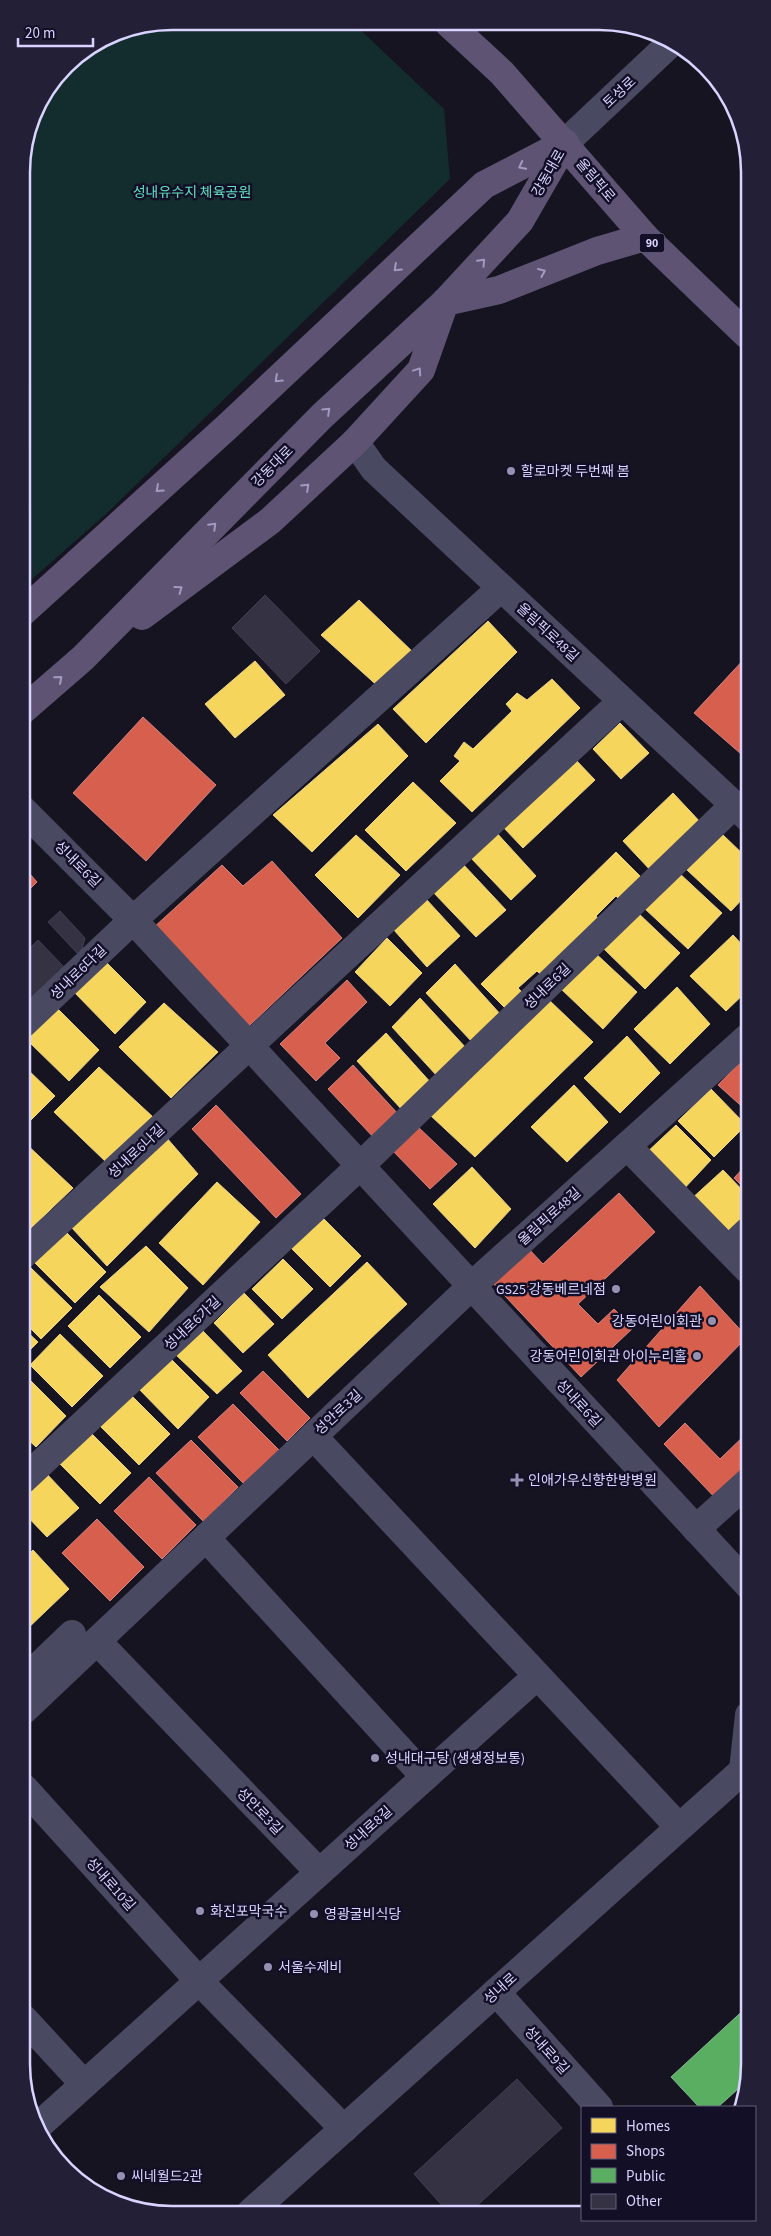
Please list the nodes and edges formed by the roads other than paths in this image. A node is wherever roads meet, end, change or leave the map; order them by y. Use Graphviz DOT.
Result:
graph roads {
  1 [pos="456,30"];
  2 [pos="666,47"];
  3 [pos="565,143"];
  4 [pos="645,237"];
  5 [pos="446,302"];
  6 [pos="741,329"];
  7 [pos="355,442"];
  8 [pos="501,588"];
  9 [pos="30,606"];
  10 [pos="83,658"];
  11 [pos="622,700"];
  12 [pos="30,704"];
  13 [pos="741,811"];
  14 [pos="30,817"];
  15 [pos="133,920"];
  16 [pos="30,1017"];
  17 [pos="741,1043"];
  18 [pos="250,1046"];
  19 [pos="627,1146"];
  20 [pos="360,1166"];
  21 [pos="741,1238"];
  22 [pos="30,1249"];
  23 [pos="729,1250"];
  24 [pos="741,1263"];
  25 [pos="471,1286"];
  26 [pos="312,1436"];
  27 [pos="30,1473"];
  28 [pos="741,1488"];
  29 [pos="696,1529"];
  30 [pos="206,1538"];
  31 [pos="741,1577"];
  32 [pos="79,1636"];
  33 [pos="30,1675"];
  34 [pos="537,1676"];
  35 [pos="30,1702"];
  36 [pos="741,1772"];
  37 [pos="425,1777"];
  38 [pos="30,1795"];
  39 [pos="678,1826"];
  40 [pos="319,1872"];
  41 [pos="199,1981"];
  42 [pos="496,1992"];
  43 [pos="30,2026"];
  44 [pos="84,2084"];
  45 [pos="597,2106"];
  46 [pos="43,2122"];
  47 [pos="344,2129"];
  48 [pos="258,2206"];
  1 -- 3 [label="main road, 올림픽로 / 90"];
  2 -- 3 [label="street, 토성로"];
  3 -- 4 [label="main road, 올림픽로 / 90"];
  5 -- 3 [label="main road, 강동대로, one-way"];
  3 -- 9 [label="main road, 강동대로, one-way"];
  5 -- 4 [label="main road, one-way"];
  4 -- 6 [label="main road, 올림픽로 / 90"];
  7 -- 5 [label="main road, one-way"];
  10 -- 5 [label="main road, 강동대로, one-way"];
  7 -- 8 [label="street, 올림픽로48길"];
  10 -- 7 [label="main road, one-way"];
  8 -- 11 [label="street, 올림픽로48길"];
  8 -- 15 [label="street"];
  12 -- 10 [label="main road, 강동대로, one-way"];
  11 -- 13 [label="street, 올림픽로48길"];
  11 -- 18 [label="street"];
  13 -- 20 [label="street, 성내로6길"];
  14 -- 15 [label="street, 성내로6길"];
  15 -- 16 [label="street, 성내로6다길"];
  15 -- 18 [label="street, 성내로6길"];
  17 -- 19 [label="street, 올림픽로48길"];
  18 -- 20 [label="street, 성내로6길"];
  18 -- 22 [label="street, 성내로6나길"];
  19 -- 23 [label="street"];
  19 -- 25 [label="street, 올림픽로48길"];
  20 -- 25 [label="street, 성내로6길"];
  20 -- 27 [label="street, 성내로6가길"];
  21 -- 23 [label="street"];
  23 -- 24 [label="street"];
  25 -- 26 [label="street, 성안로3길"];
  25 -- 29 [label="street, 성내로6길"];
  26 -- 30 [label="street, 성안로3길"];
  26 -- 34 [label="street"];
  28 -- 29 [label="street"];
  29 -- 31 [label="street, 성내로6길"];
  30 -- 32 [label="street, 성안로3길"];
  30 -- 37 [label="street"];
  32 -- 33 [label="street"];
  32 -- 35 [label="street, 성안로3길"];
  32 -- 40 [label="street, 성안로3길"];
  34 -- 37 [label="street, 성내로8길"];
  34 -- 39 [label="street"];
  36 -- 39 [label="street, 성내로"];
  37 -- 40 [label="street, 성내로8길"];
  38 -- 41 [label="street, 성내로10길"];
  39 -- 42 [label="street, 성내로"];
  40 -- 41 [label="street, 성내로8길"];
  41 -- 44 [label="street"];
  41 -- 47 [label="street, 성내로10길"];
  42 -- 45 [label="street, 성내로9길"];
  42 -- 47 [label="street, 성내로"];
  43 -- 44 [label="street"];
  44 -- 46 [label="street"];
  47 -- 48 [label="street, 성내로"];
}
